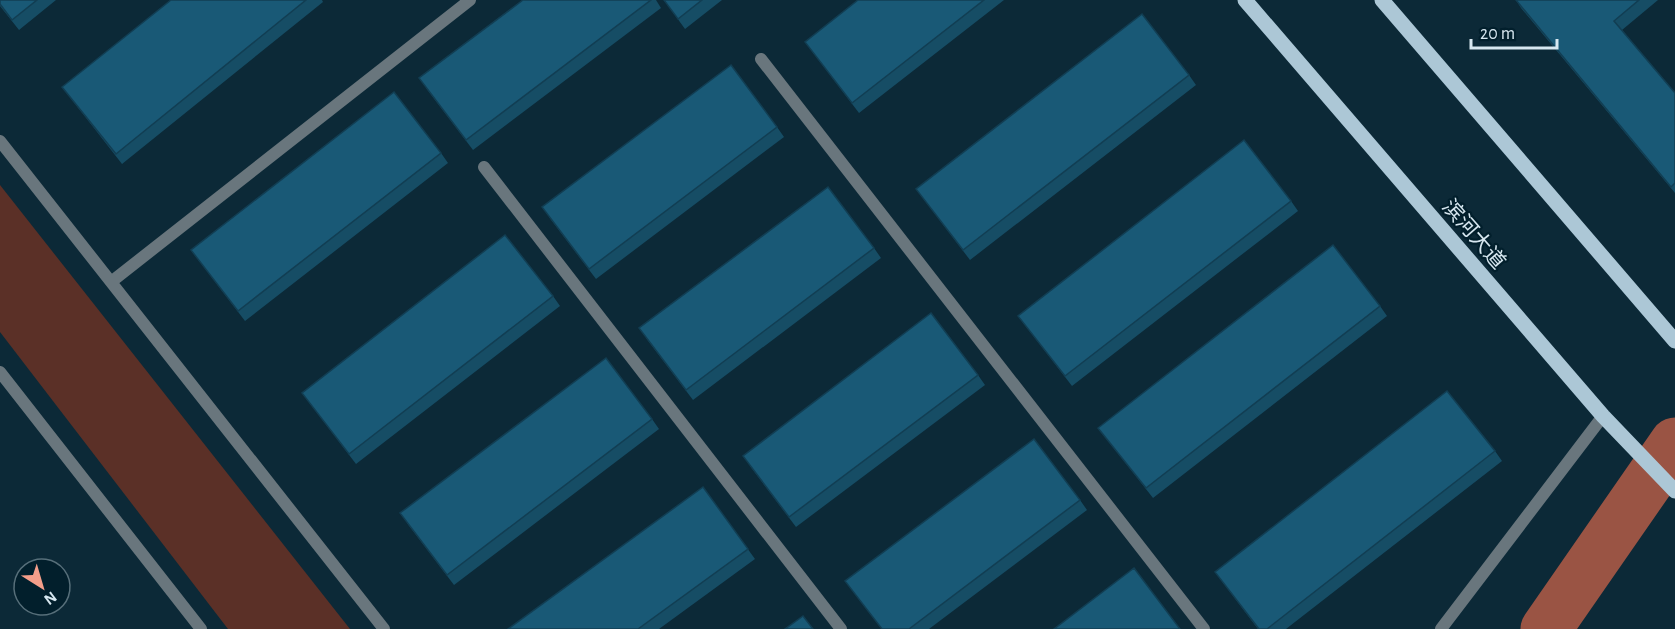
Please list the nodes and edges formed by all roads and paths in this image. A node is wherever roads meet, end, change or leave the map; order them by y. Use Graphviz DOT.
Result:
graph roads {
  1 [pos="470,0"];
  2 [pos="1245,0"];
  3 [pos="1382,0"];
  4 [pos="761,59"];
  5 [pos="0,141"];
  6 [pos="484,167"];
  7 [pos="111,282"];
  8 [pos="1675,341"];
  9 [pos="0,372"];
  10 [pos="1603,416"];
  11 [pos="1675,491"];
  12 [pos="201,629"];
  13 [pos="384,629"];
  14 [pos="841,629"];
  15 [pos="1204,629"];
  16 [pos="1441,629"];
  1 -- 7 [label="street"];
  2 -- 10 [label="main road, 滨河大道"];
  3 -- 8 [label="main road"];
  4 -- 15 [label="street"];
  5 -- 7 [label="street"];
  6 -- 14 [label="street"];
  7 -- 13 [label="street"];
  9 -- 12 [label="street"];
  10 -- 11 [label="main road, 滨河大道"];
  10 -- 16 [label="street"];
}
